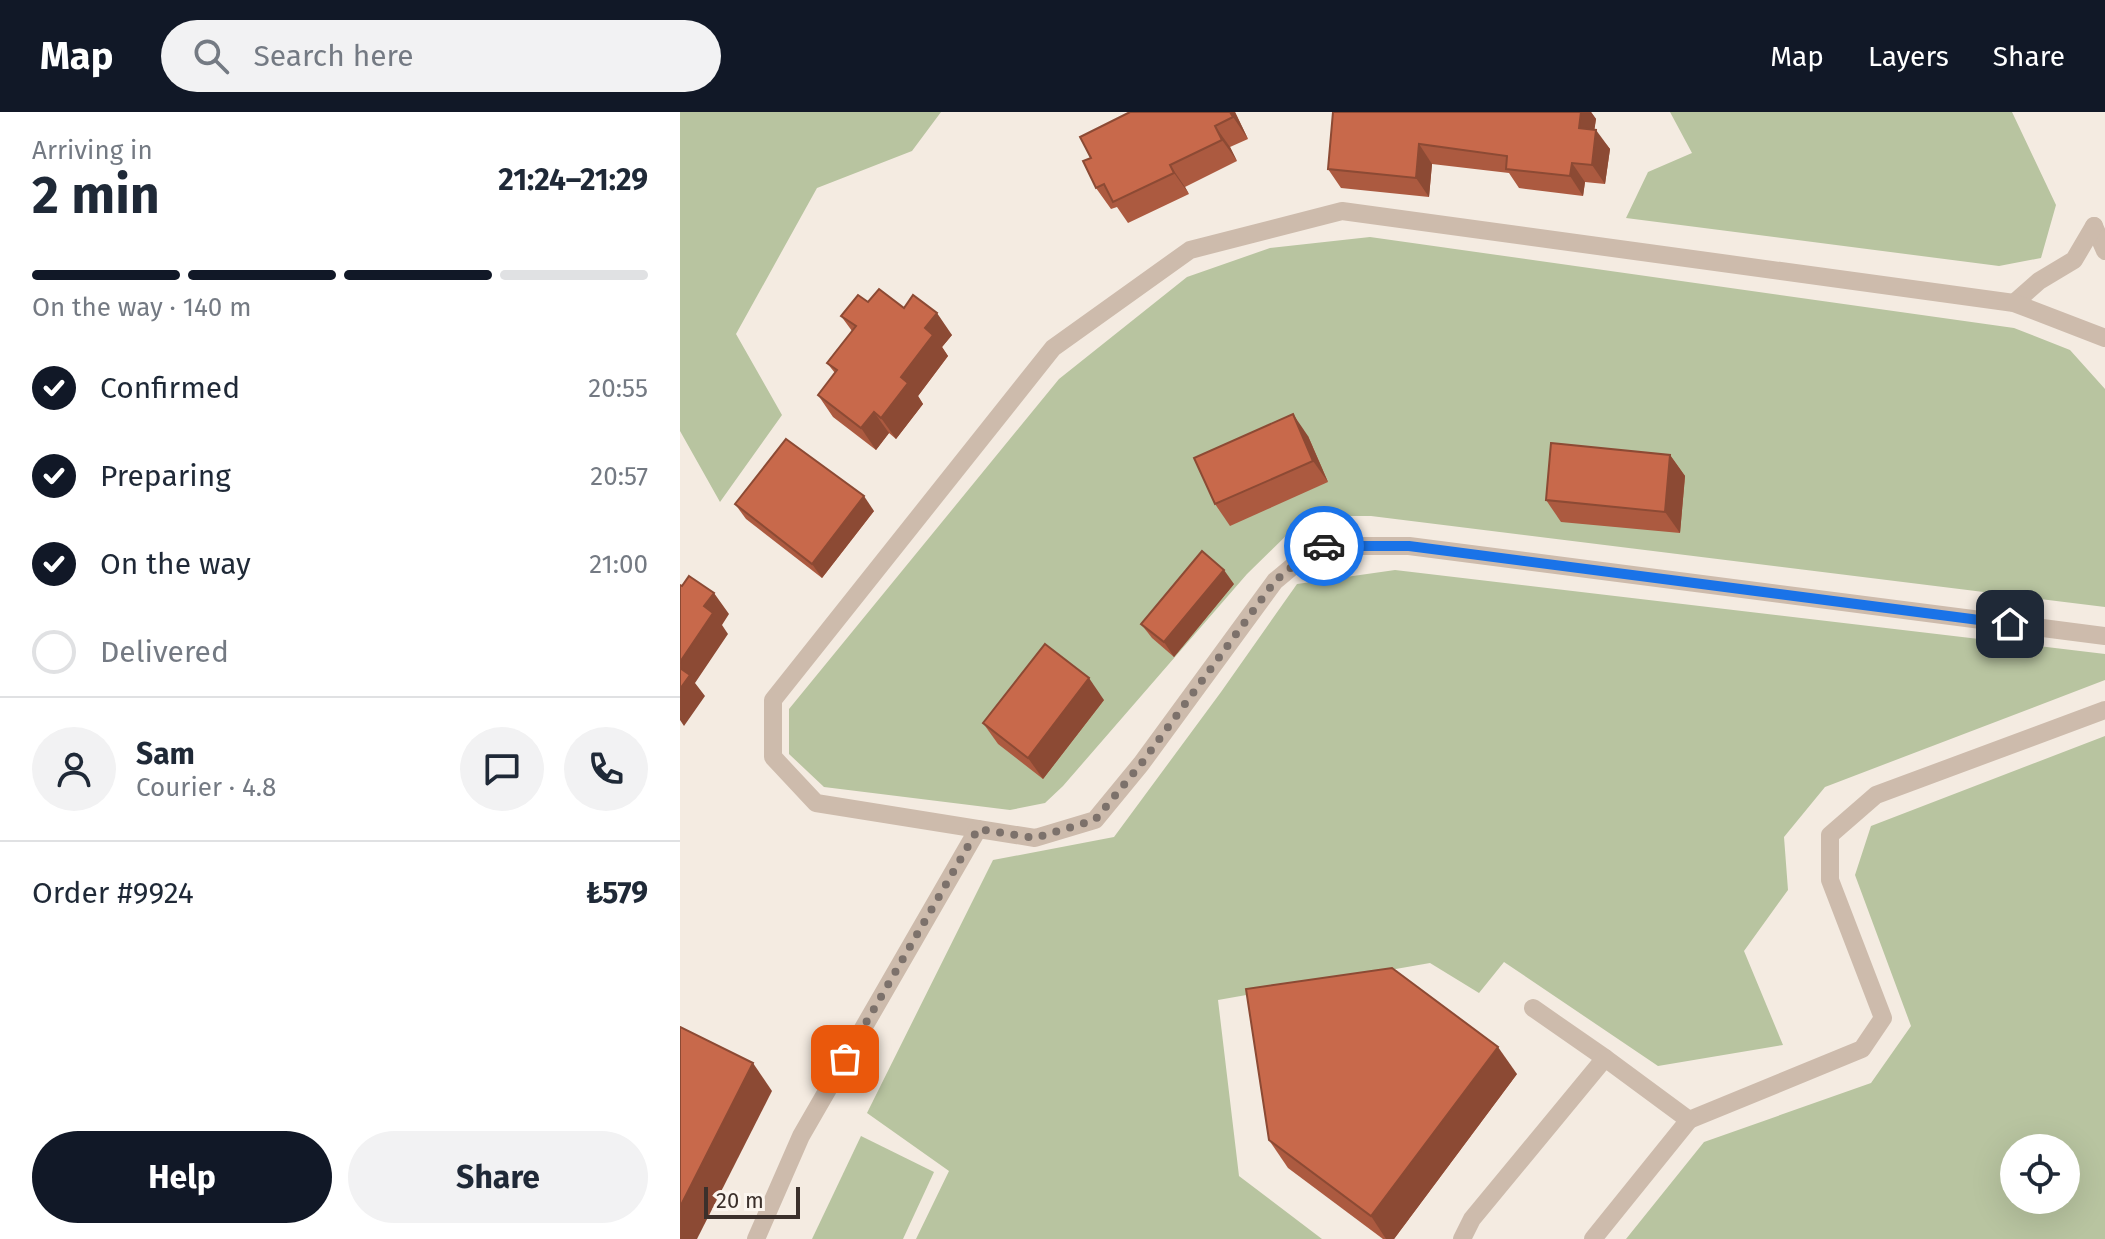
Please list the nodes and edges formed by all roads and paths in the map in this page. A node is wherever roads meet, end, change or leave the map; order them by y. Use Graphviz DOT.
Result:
graph roads {
  1 [pos="2105,251"];
  2 [pos="2014,303"];
  3 [pos="2105,338"];
  4 [pos="2105,636"];
  5 [pos="2105,710"];
  6 [pos="978,829"];
  7 [pos="1533,1008"];
  8 [pos="1605,1058"];
  9 [pos="1689,1120"];
  10 [pos="756,1239"];
  11 [pos="1462,1239"];
  12 [pos="1593,1239"];
  1 -- 2 [label="lane"];
  2 -- 3 [label="lane"];
  2 -- 6 [label="lane"];
  4 -- 6 [label="lane"];
  5 -- 9 [label="lane"];
  6 -- 10 [label="lane"];
  7 -- 8 [label="lane"];
  8 -- 9 [label="lane"];
  8 -- 11 [label="lane"];
  9 -- 12 [label="lane"];
}
